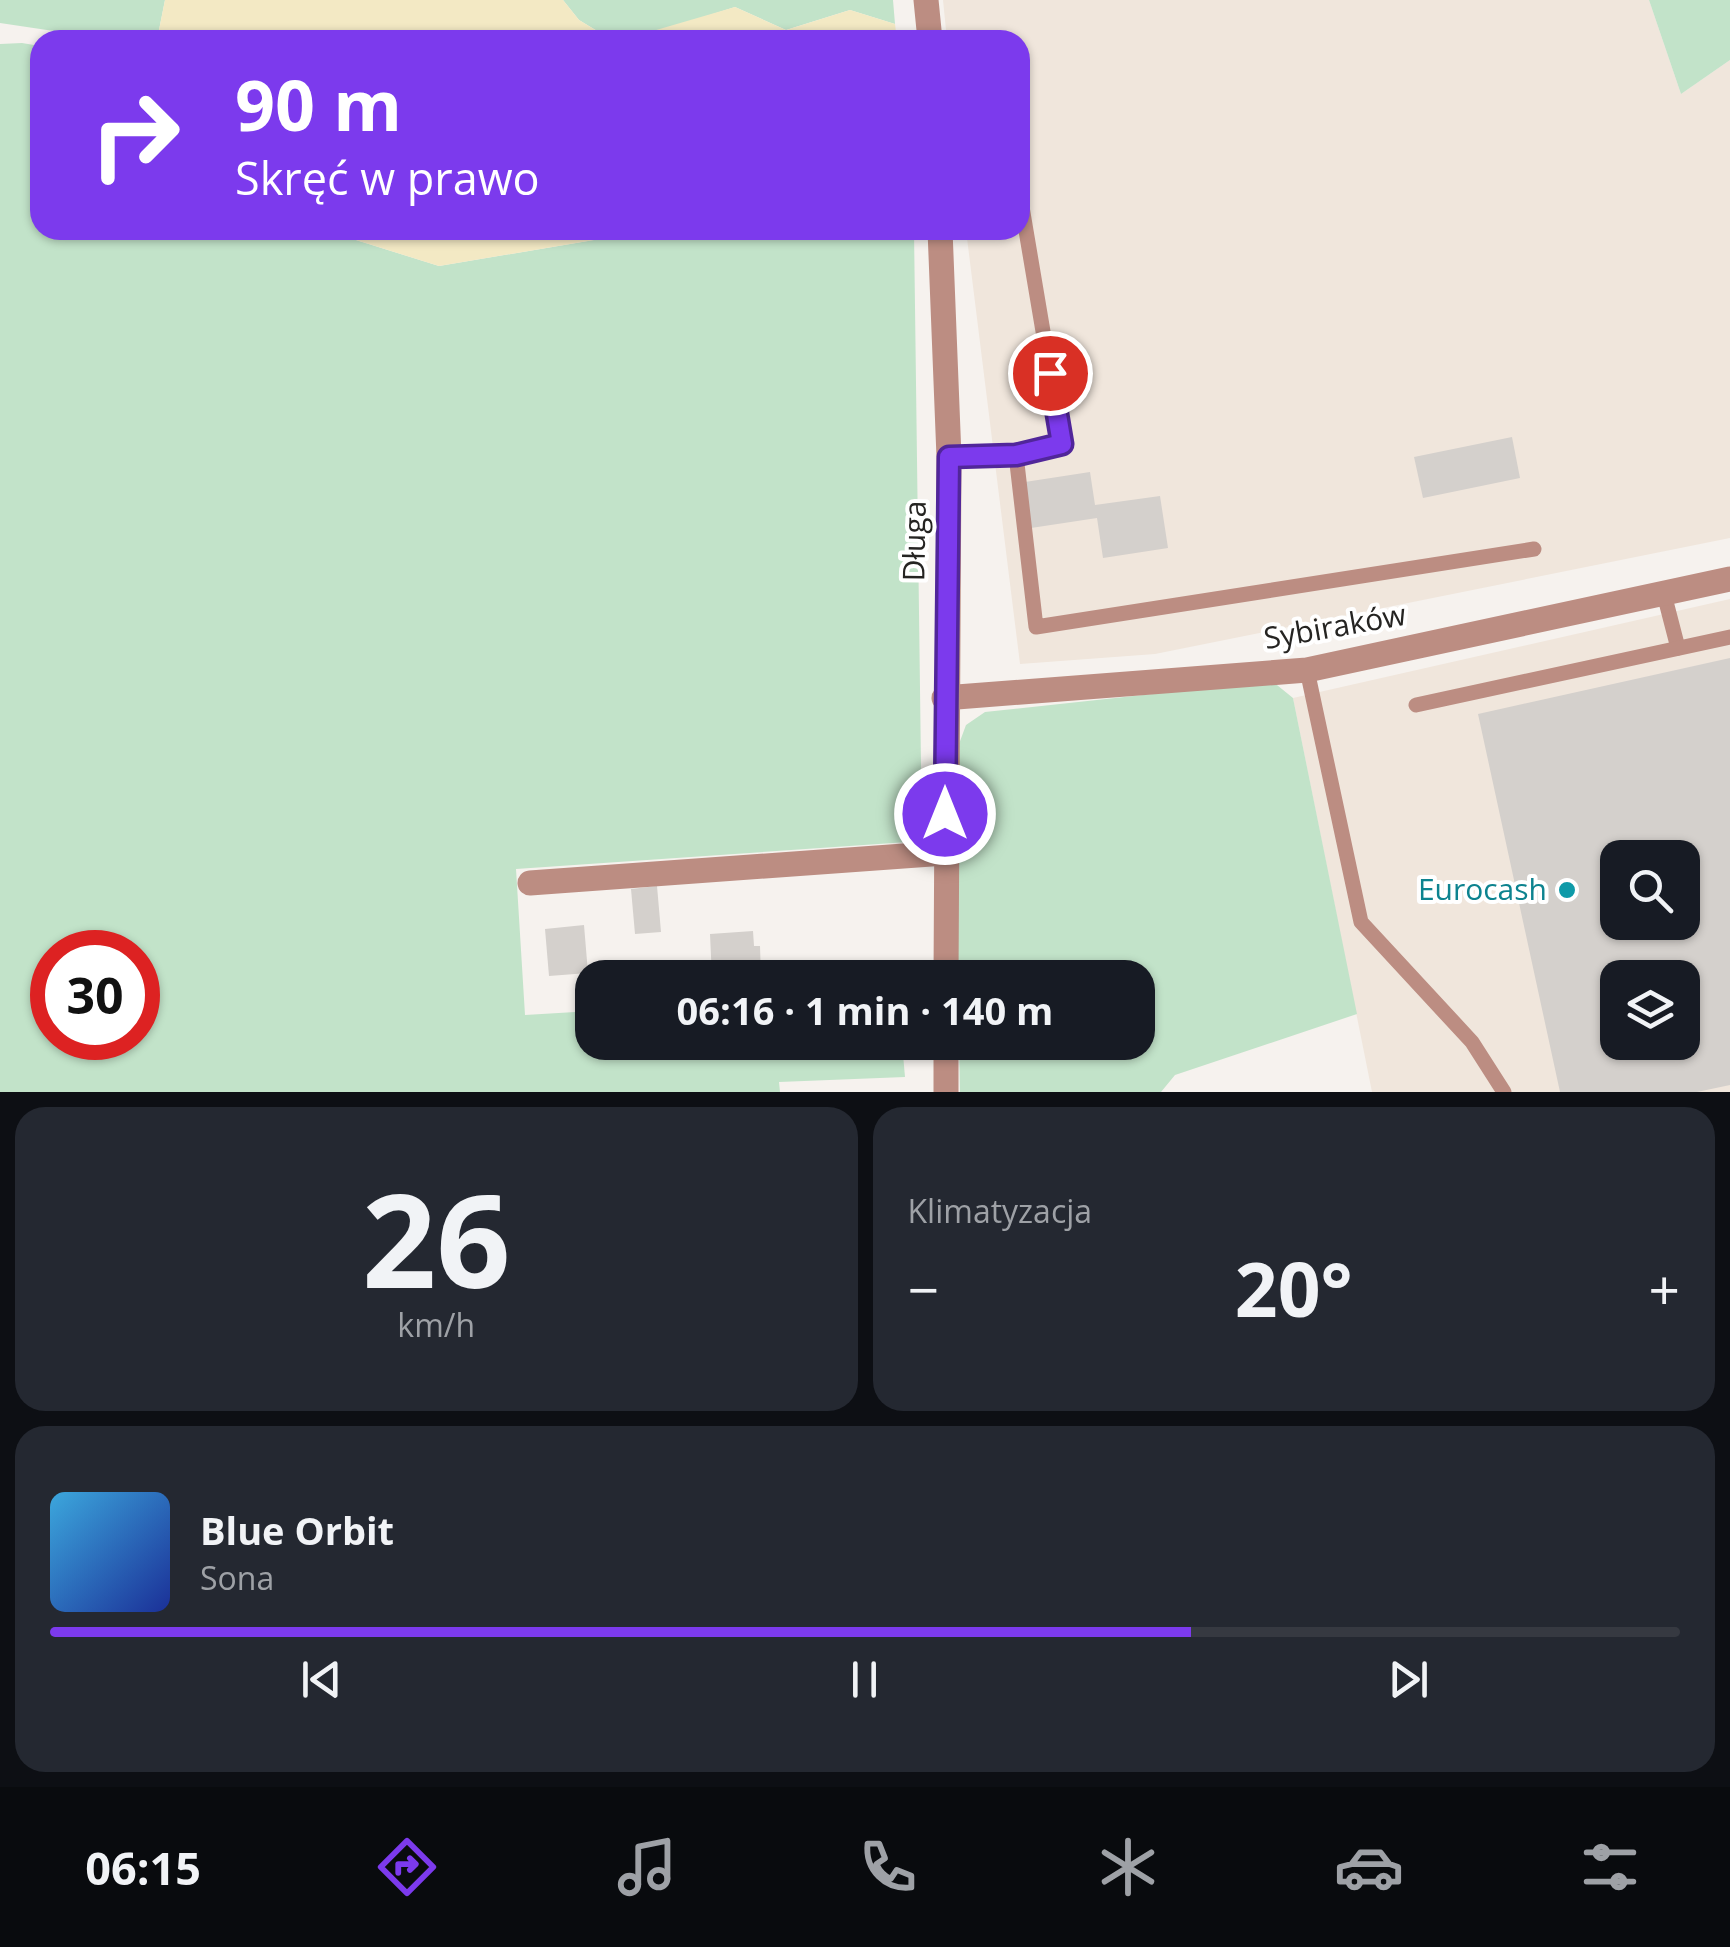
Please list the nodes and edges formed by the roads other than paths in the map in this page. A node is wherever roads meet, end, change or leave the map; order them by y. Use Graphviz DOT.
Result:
graph roads {
  1 [pos="926,0"];
  2 [pos="929,30"];
  3 [pos="940,240"];
  4 [pos="1028,240"];
  5 [pos="1016,455"];
  6 [pos="949,457"];
  7 [pos="1534,549"];
  8 [pos="1730,579"];
  9 [pos="1664,594"];
  10 [pos="1730,636"];
  11 [pos="1678,648"];
  12 [pos="1307,670"];
  13 [pos="944,698"];
  14 [pos="1416,706"];
  15 [pos="945,852"];
  16 [pos="530,883"];
  17 [pos="946,960"];
  18 [pos="946,1060"];
  19 [pos="946,1092"];
  20 [pos="1504,1092"];
  1 -- 2 [label="street"];
  3 -- 6 [label="street, Długa"];
  4 -- 5 [label="lane"];
  5 -- 6 [label="lane"];
  5 -- 7 [label="lane"];
  6 -- 13 [label="street, Długa"];
  8 -- 9 [label="street, Sybiraków"];
  9 -- 11 [label="lane"];
  9 -- 12 [label="street, Sybiraków"];
  10 -- 11 [label="lane"];
  11 -- 14 [label="lane"];
  12 -- 13 [label="street, Sybiraków"];
  12 -- 20 [label="lane"];
  13 -- 15 [label="street, Długa"];
  15 -- 16 [label="street"];
  15 -- 17 [label="street, Długa"];
  18 -- 19 [label="street"];
}
